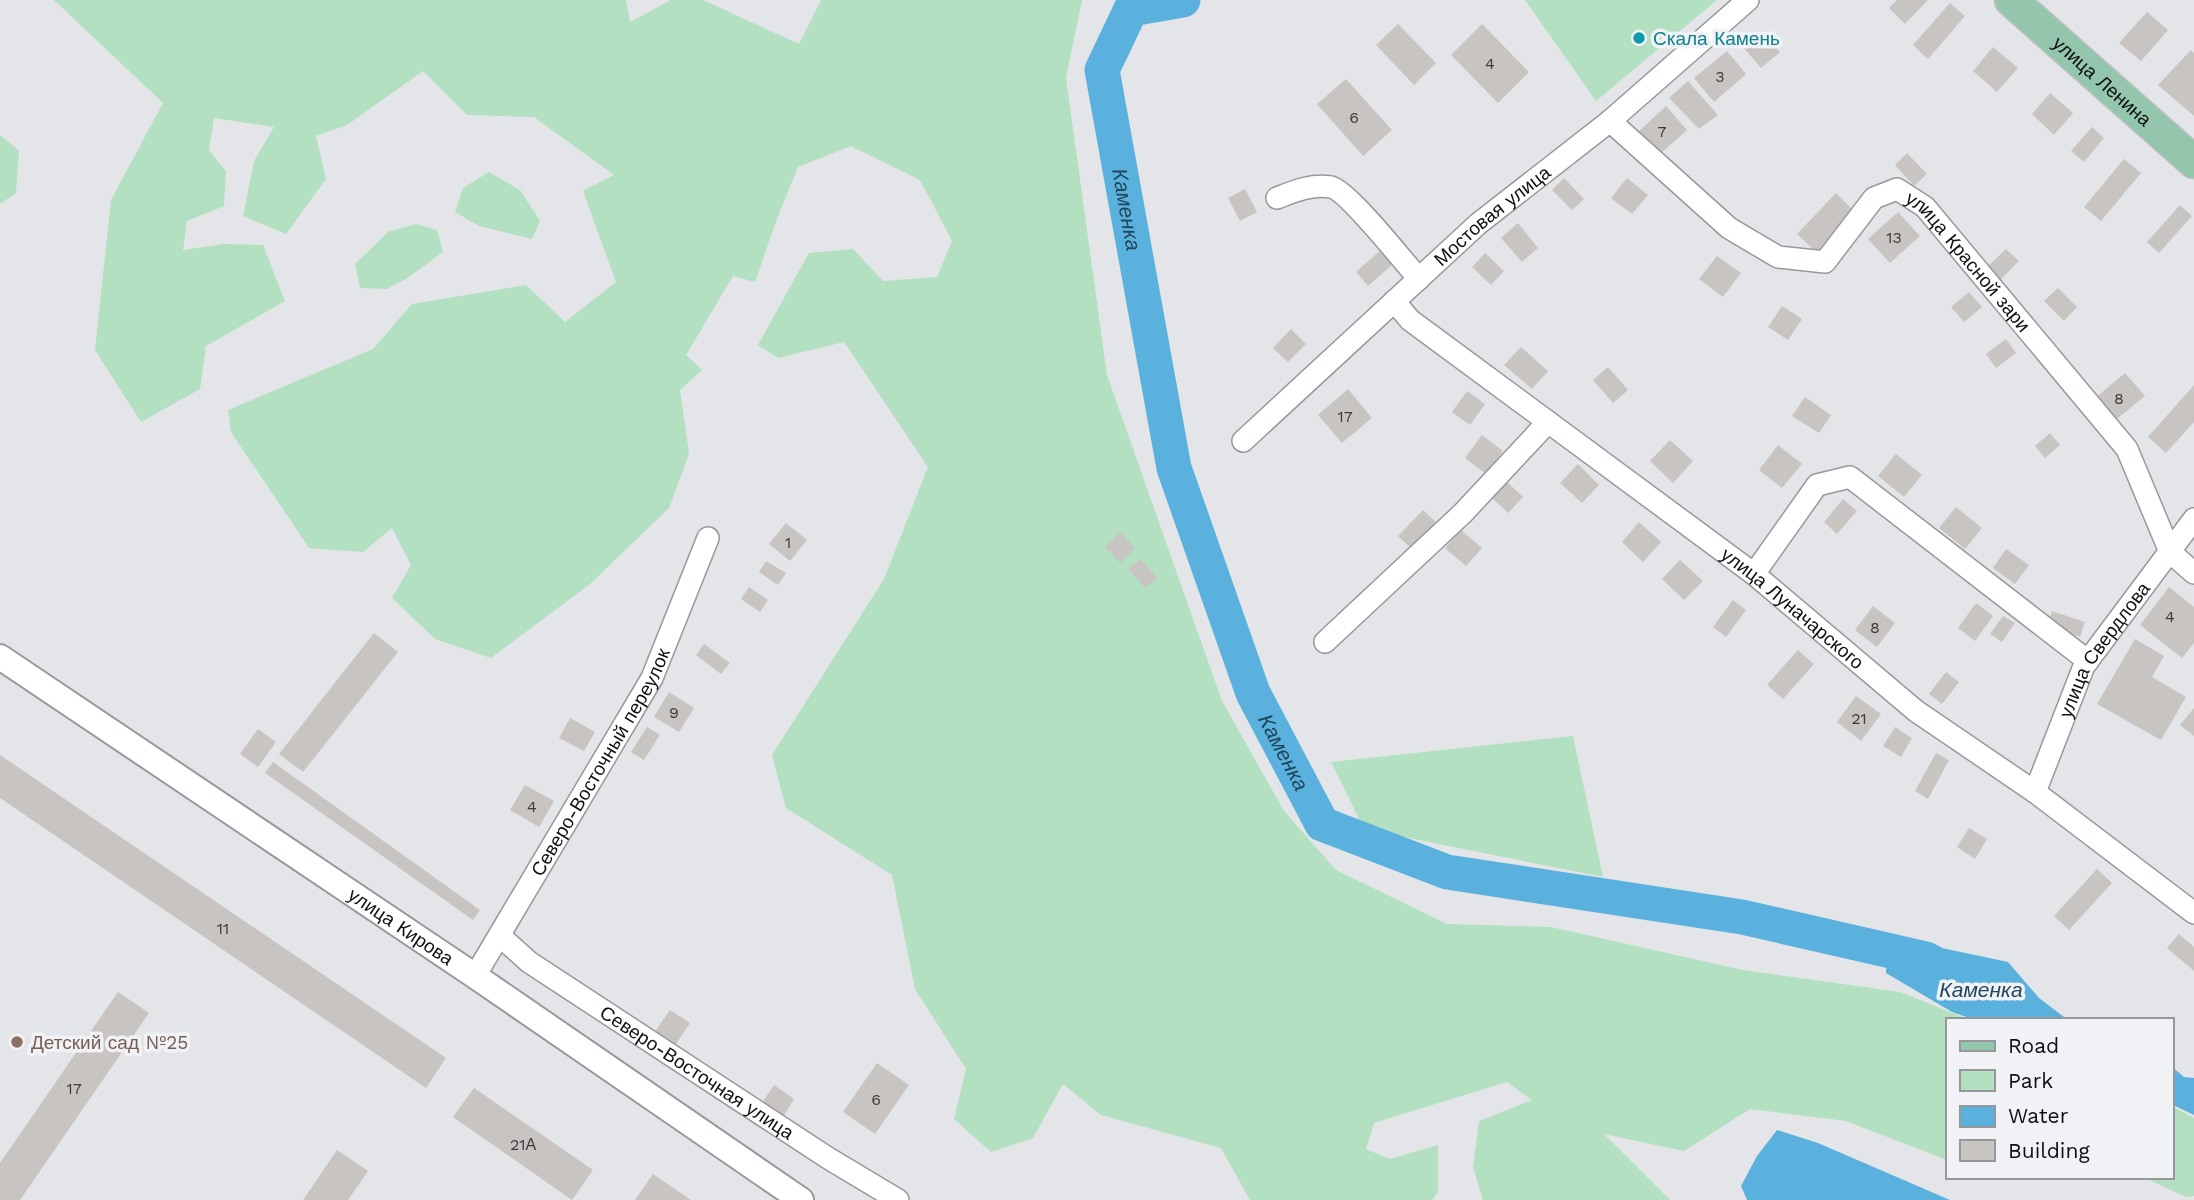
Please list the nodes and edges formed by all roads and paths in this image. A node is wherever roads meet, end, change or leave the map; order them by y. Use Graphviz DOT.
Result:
graph roads {
  1 [pos="1748,0"];
  2 [pos="2011,0"];
  3 [pos="1610,121"];
  4 [pos="2194,162"];
  5 [pos="1277,198"];
  6 [pos="1419,279"];
  7 [pos="1394,301"];
  8 [pos="1548,422"];
  9 [pos="1242,441"];
  10 [pos="2194,519"];
  11 [pos="708,538"];
  12 [pos="2170,552"];
  13 [pos="2194,573"];
  14 [pos="1754,574"];
  15 [pos="1325,642"];
  16 [pos="0,657"];
  17 [pos="2088,661"];
  18 [pos="2035,792"];
  19 [pos="2194,913"];
  20 [pos="500,936"];
  21 [pos="475,976"];
  22 [pos="801,1200"];
  23 [pos="898,1200"];
  1 -- 3 [label="street, Мостовая улица"];
  2 -- 4 [label="main road, улица Ленина"];
  3 -- 6 [label="street, Мостовая улица"];
  3 -- 12 [label="street, улица Красной зари"];
  5 -- 6 [label="street"];
  6 -- 7 [label="street, Мостовая улица"];
  7 -- 8 [label="street, улица Луначарского"];
  7 -- 9 [label="street, Мостовая улица"];
  8 -- 14 [label="street, улица Луначарского"];
  8 -- 15 [label="street"];
  10 -- 12 [label="street, улица Свердлова"];
  11 -- 20 [label="street, Северо-Восточный переулок"];
  12 -- 13 [label="street, улица Красной зари"];
  12 -- 17 [label="street, улица Свердлова"];
  14 -- 17 [label="street"];
  14 -- 18 [label="street, улица Луначарского"];
  16 -- 21 [label="street, улица Кирова"];
  17 -- 18 [label="street, улица Свердлова"];
  18 -- 19 [label="street, улица Луначарского"];
  20 -- 21 [label="street, Северо-Восточный переулок"];
  20 -- 23 [label="street, Северо-Восточная улица"];
  21 -- 22 [label="street, улица Кирова"];
}
